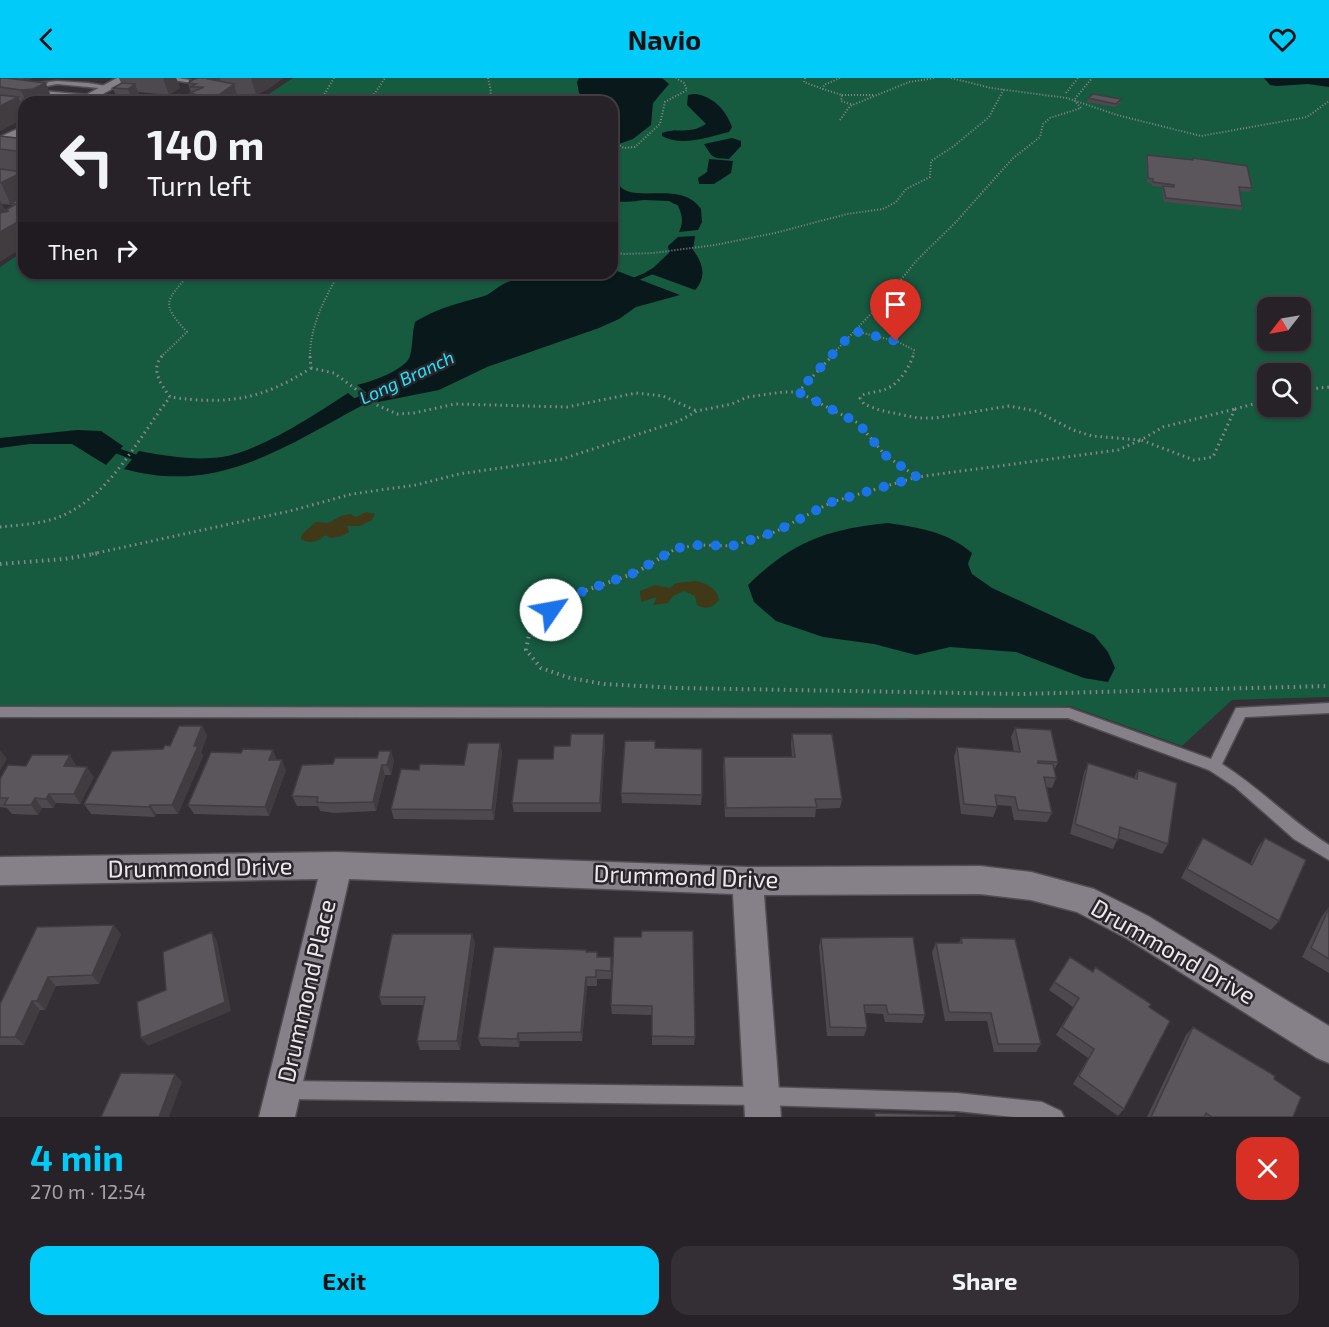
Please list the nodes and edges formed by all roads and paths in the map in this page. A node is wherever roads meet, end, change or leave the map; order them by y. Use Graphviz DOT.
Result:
graph roads {
  1 [pos="126,78"];
  2 [pos="164,78"];
  3 [pos="334,78"];
  4 [pos="385,78"];
  5 [pos="488,78"];
  6 [pos="676,78"];
  7 [pos="805,78"];
  8 [pos="840,78"];
  9 [pos="935,78"];
  10 [pos="951,78"];
  11 [pos="1078,78"];
  12 [pos="1092,78"];
  13 [pos="211,79"];
  14 [pos="204,82"];
  15 [pos="109,87"];
  16 [pos="823,89"];
  17 [pos="1004,89"];
  18 [pos="195,92"];
  19 [pos="1066,93"];
  20 [pos="842,94"];
  21 [pos="877,95"];
  22 [pos="60,96"];
  23 [pos="92,96"];
  24 [pos="324,96"];
  25 [pos="373,96"];
  26 [pos="490,96"];
  27 [pos="1074,100"];
  28 [pos="1329,101"];
  29 [pos="854,105"];
  30 [pos="840,120"];
  31 [pos="18,133"];
  32 [pos="0,142"];
  33 [pos="618,145"];
  34 [pos="618,253"];
  35 [pos="184,279"];
  36 [pos="336,279"];
  37 [pos="854,331"];
  38 [pos="311,368"];
  39 [pos="1329,387"];
  40 [pos="1311,389"];
  41 [pos="798,392"];
  42 [pos="170,397"];
  43 [pos="1257,402"];
  44 [pos="1235,409"];
  45 [pos="697,411"];
  46 [pos="1141,440"];
  47 [pos="917,477"];
  48 [pos="0,527"];
  49 [pos="0,564"];
  50 [pos="1329,686"];
  51 [pos="1329,708"];
  52 [pos="0,712"];
  53 [pos="1214,766"];
  54 [pos="1329,853"];
  55 [pos="337,865"];
  56 [pos="0,871"];
  57 [pos="748,881"];
  58 [pos="1329,1046"];
  59 [pos="280,1104"];
  60 [pos="763,1107"];
  61 [pos="1055,1117"];
  1 -- 15 [label="street"];
  2 -- 14 [label="lane"];
  3 -- 24 [label="path"];
  4 -- 25 [label="path"];
  5 -- 26 [label="path"];
  6 -- 33 [label="path"];
  7 -- 16 [label="path"];
  8 -- 16 [label="path"];
  9 -- 21 [label="path"];
  10 -- 17 [label="path"];
  11 -- 19 [label="path"];
  12 -- 27 [label="path"];
  13 -- 14 [label="lane"];
  14 -- 18 [label="lane"];
  15 -- 22 [label="lane"];
  15 -- 23 [label="street"];
  16 -- 20 [label="path"];
  17 -- 27 [label="path"];
  17 -- 34 [label="path"];
  20 -- 21 [label="path"];
  20 -- 29 [label="path"];
  21 -- 29 [label="path"];
  27 -- 28 [label="path"];
  27 -- 37 [label="path"];
  29 -- 30 [label="path"];
  31 -- 32 [label="street"];
  35 -- 42 [label="path"];
  36 -- 38 [label="path"];
  37 -- 41 [label="path"];
  37 -- 46 [label="path"];
  38 -- 42 [label="path"];
  38 -- 45 [label="path"];
  39 -- 40 [label="path"];
  41 -- 45 [label="path"];
  41 -- 47 [label="path"];
  42 -- 48 [label="path"];
  43 -- 44 [label="path"];
  44 -- 46 [label="path"];
  44 -- 46 [label="path"];
  45 -- 49 [label="path"];
  46 -- 47 [label="path"];
  47 -- 50 [label="path"];
  51 -- 53 [label="lane"];
  52 -- 53 [label="lane"];
  53 -- 54 [label="lane"];
  55 -- 56 [label="street, Drummond Drive"];
  55 -- 57 [label="street, Drummond Drive"];
  55 -- 59 [label="street, Drummond Place"];
  57 -- 58 [label="street, Drummond Drive"];
  57 -- 60 [label="street"];
  59 -- 60 [label="lane"];
  60 -- 61 [label="lane"];
}
